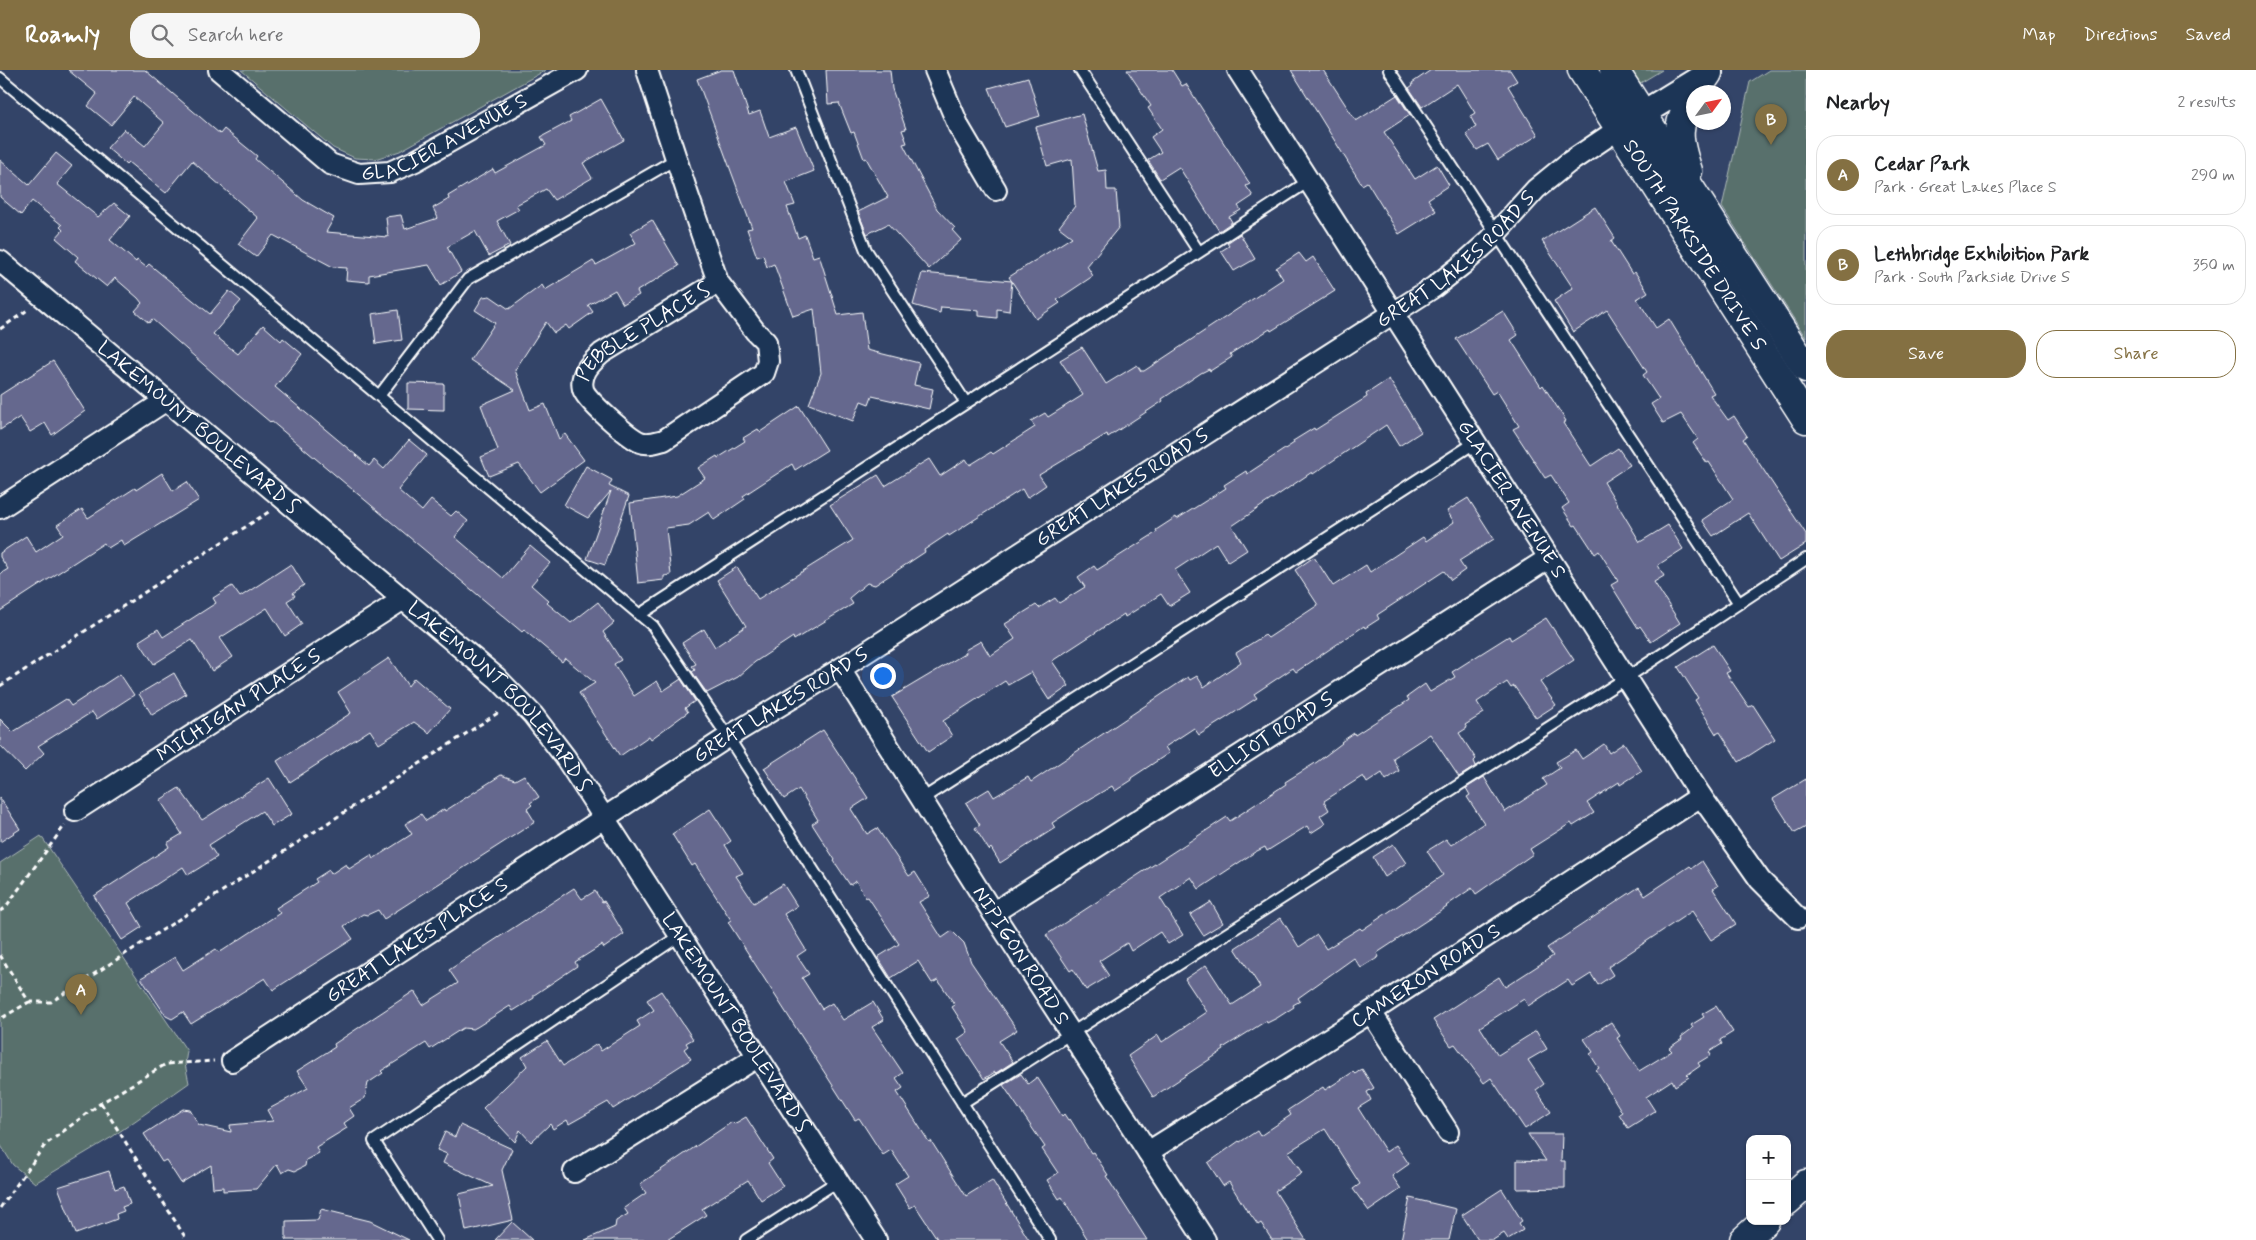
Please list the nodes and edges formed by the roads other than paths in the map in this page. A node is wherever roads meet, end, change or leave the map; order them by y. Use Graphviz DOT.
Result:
graph roads {
  1 [pos="219,70"];
  2 [pos="577,70"];
  3 [pos="648,70"];
  4 [pos="796,70"];
  5 [pos="935,70"];
  6 [pos="1080,70"];
  7 [pos="1238,70"];
  8 [pos="1389,70"];
  9 [pos="1582,70"];
  10 [pos="1614,70"];
  11 [pos="0,78"];
  12 [pos="1702,83"];
  13 [pos="1642,113"];
  14 [pos="1620,128"];
  15 [pos="676,159"];
  16 [pos="1309,181"];
  17 [pos="996,190"];
  18 [pos="1696,197"];
  19 [pos="1496,232"];
  20 [pos="1199,252"];
  21 [pos="0,261"];
  22 [pos="718,282"];
  23 [pos="1393,313"];
  24 [pos="1806,368"];
  25 [pos="378,396"];
  26 [pos="165,401"];
  27 [pos="966,403"];
  28 [pos="1806,419"];
  29 [pos="1476,442"];
  30 [pos="0,508"];
  31 [pos="1549,558"];
  32 [pos="1806,559"];
  33 [pos="402,600"];
  34 [pos="1738,602"];
  35 [pos="639,615"];
  36 [pos="840,669"];
  37 [pos="1626,678"];
  38 [pos="728,737"];
  39 [pos="1701,796"];
  40 [pos="922,799"];
  41 [pos="75,811"];
  42 [pos="603,819"];
  43 [pos="993,913"];
  44 [pos="1798,918"];
  45 [pos="679,936"];
  46 [pos="1371,1012"];
  47 [pos="1071,1033"];
  48 [pos="757,1057"];
  49 [pos="232,1061"];
  50 [pos="962,1103"];
  51 [pos="1448,1132"];
  52 [pos="1148,1152"];
  53 [pos="574,1172"];
  54 [pos="838,1181"];
  55 [pos="1806,1184"];
  56 [pos="1791,1197"];
  57 [pos="1761,1225"];
  58 [pos="437,1240"];
  59 [pos="746,1240"];
  60 [pos="876,1240"];
  61 [pos="1050,1240"];
  62 [pos="1205,1240"];
  63 [pos="1744,1240"];
  1 -- 2 [label="street, GLACIER AVENUE S"];
  3 -- 15 [label="street, PEBBLE PLACE S"];
  4 -- 27 [label="lane"];
  5 -- 17 [label="street"];
  6 -- 20 [label="lane"];
  7 -- 16 [label="street, GLACIER AVENUE S"];
  8 -- 19 [label="lane"];
  9 -- 14 [label="main road, SOUTH PARKSIDE DRIVE S"];
  10 -- 13 [label="main road, SOUTH PARKSIDE DRIVE S"];
  11 -- 25 [label="lane"];
  12 -- 13 [label="street"];
  12 -- 18 [label="main road"];
  13 -- 14 [label="street"];
  13 -- 18 [label="main road, SOUTH PARKSIDE DRIVE S"];
  14 -- 19 [label="street, GREAT LAKES ROAD S"];
  14 -- 28 [label="main road, SOUTH PARKSIDE DRIVE S"];
  15 -- 22 [label="street, PEBBLE PLACE S"];
  15 -- 25 [label="lane"];
  16 -- 20 [label="lane"];
  16 -- 23 [label="street, GLACIER AVENUE S"];
  18 -- 24 [label="main road, SOUTH PARKSIDE DRIVE S"];
  19 -- 23 [label="street, GREAT LAKES ROAD S"];
  19 -- 34 [label="lane"];
  20 -- 27 [label="lane"];
  21 -- 26 [label="street, LAKEMOUNT BOULEVARD S"];
  22 -- 22 [label="street, PEBBLE PLACE S"];
  23 -- 29 [label="street, GLACIER AVENUE S"];
  23 -- 36 [label="street, GREAT LAKES ROAD S"];
  25 -- 35 [label="lane"];
  26 -- 30 [label="street"];
  26 -- 33 [label="street, LAKEMOUNT BOULEVARD S"];
  27 -- 35 [label="lane"];
  29 -- 31 [label="street, GLACIER AVENUE S"];
  29 -- 40 [label="lane"];
  31 -- 37 [label="street, GLACIER AVENUE S"];
  31 -- 43 [label="street, ELLIOT ROAD S"];
  32 -- 34 [label="lane"];
  33 -- 41 [label="street, MICHIGAN PLACE S"];
  33 -- 42 [label="street, LAKEMOUNT BOULEVARD S"];
  34 -- 37 [label="lane"];
  35 -- 38 [label="lane"];
  36 -- 38 [label="street, GREAT LAKES ROAD S"];
  36 -- 40 [label="street, NIPIGON ROAD S"];
  37 -- 39 [label="street, GLACIER AVENUE S"];
  37 -- 47 [label="lane"];
  38 -- 42 [label="street, GREAT LAKES ROAD S"];
  38 -- 50 [label="lane"];
  39 -- 44 [label="street, GLACIER AVENUE S"];
  39 -- 46 [label="street, CAMERON ROAD S"];
  40 -- 43 [label="street, NIPIGON ROAD S"];
  42 -- 45 [label="street, LAKEMOUNT BOULEVARD S"];
  42 -- 49 [label="street, GREAT LAKES PLACE S"];
  43 -- 47 [label="street, NIPIGON ROAD S"];
  45 -- 48 [label="street, LAKEMOUNT BOULEVARD S"];
  45 -- 58 [label="lane"];
  46 -- 51 [label="street"];
  46 -- 52 [label="street, CAMERON ROAD S"];
  47 -- 50 [label="lane"];
  47 -- 52 [label="street, NIPIGON ROAD S"];
  48 -- 53 [label="street"];
  48 -- 54 [label="street, LAKEMOUNT BOULEVARD S"];
  50 -- 61 [label="lane"];
  52 -- 62 [label="street, NIPIGON ROAD S"];
  54 -- 59 [label="lane"];
  54 -- 60 [label="street, LAKEMOUNT BOULEVARD S"];
  55 -- 56 [label="main road"];
  57 -- 63 [label="main road"];
}
